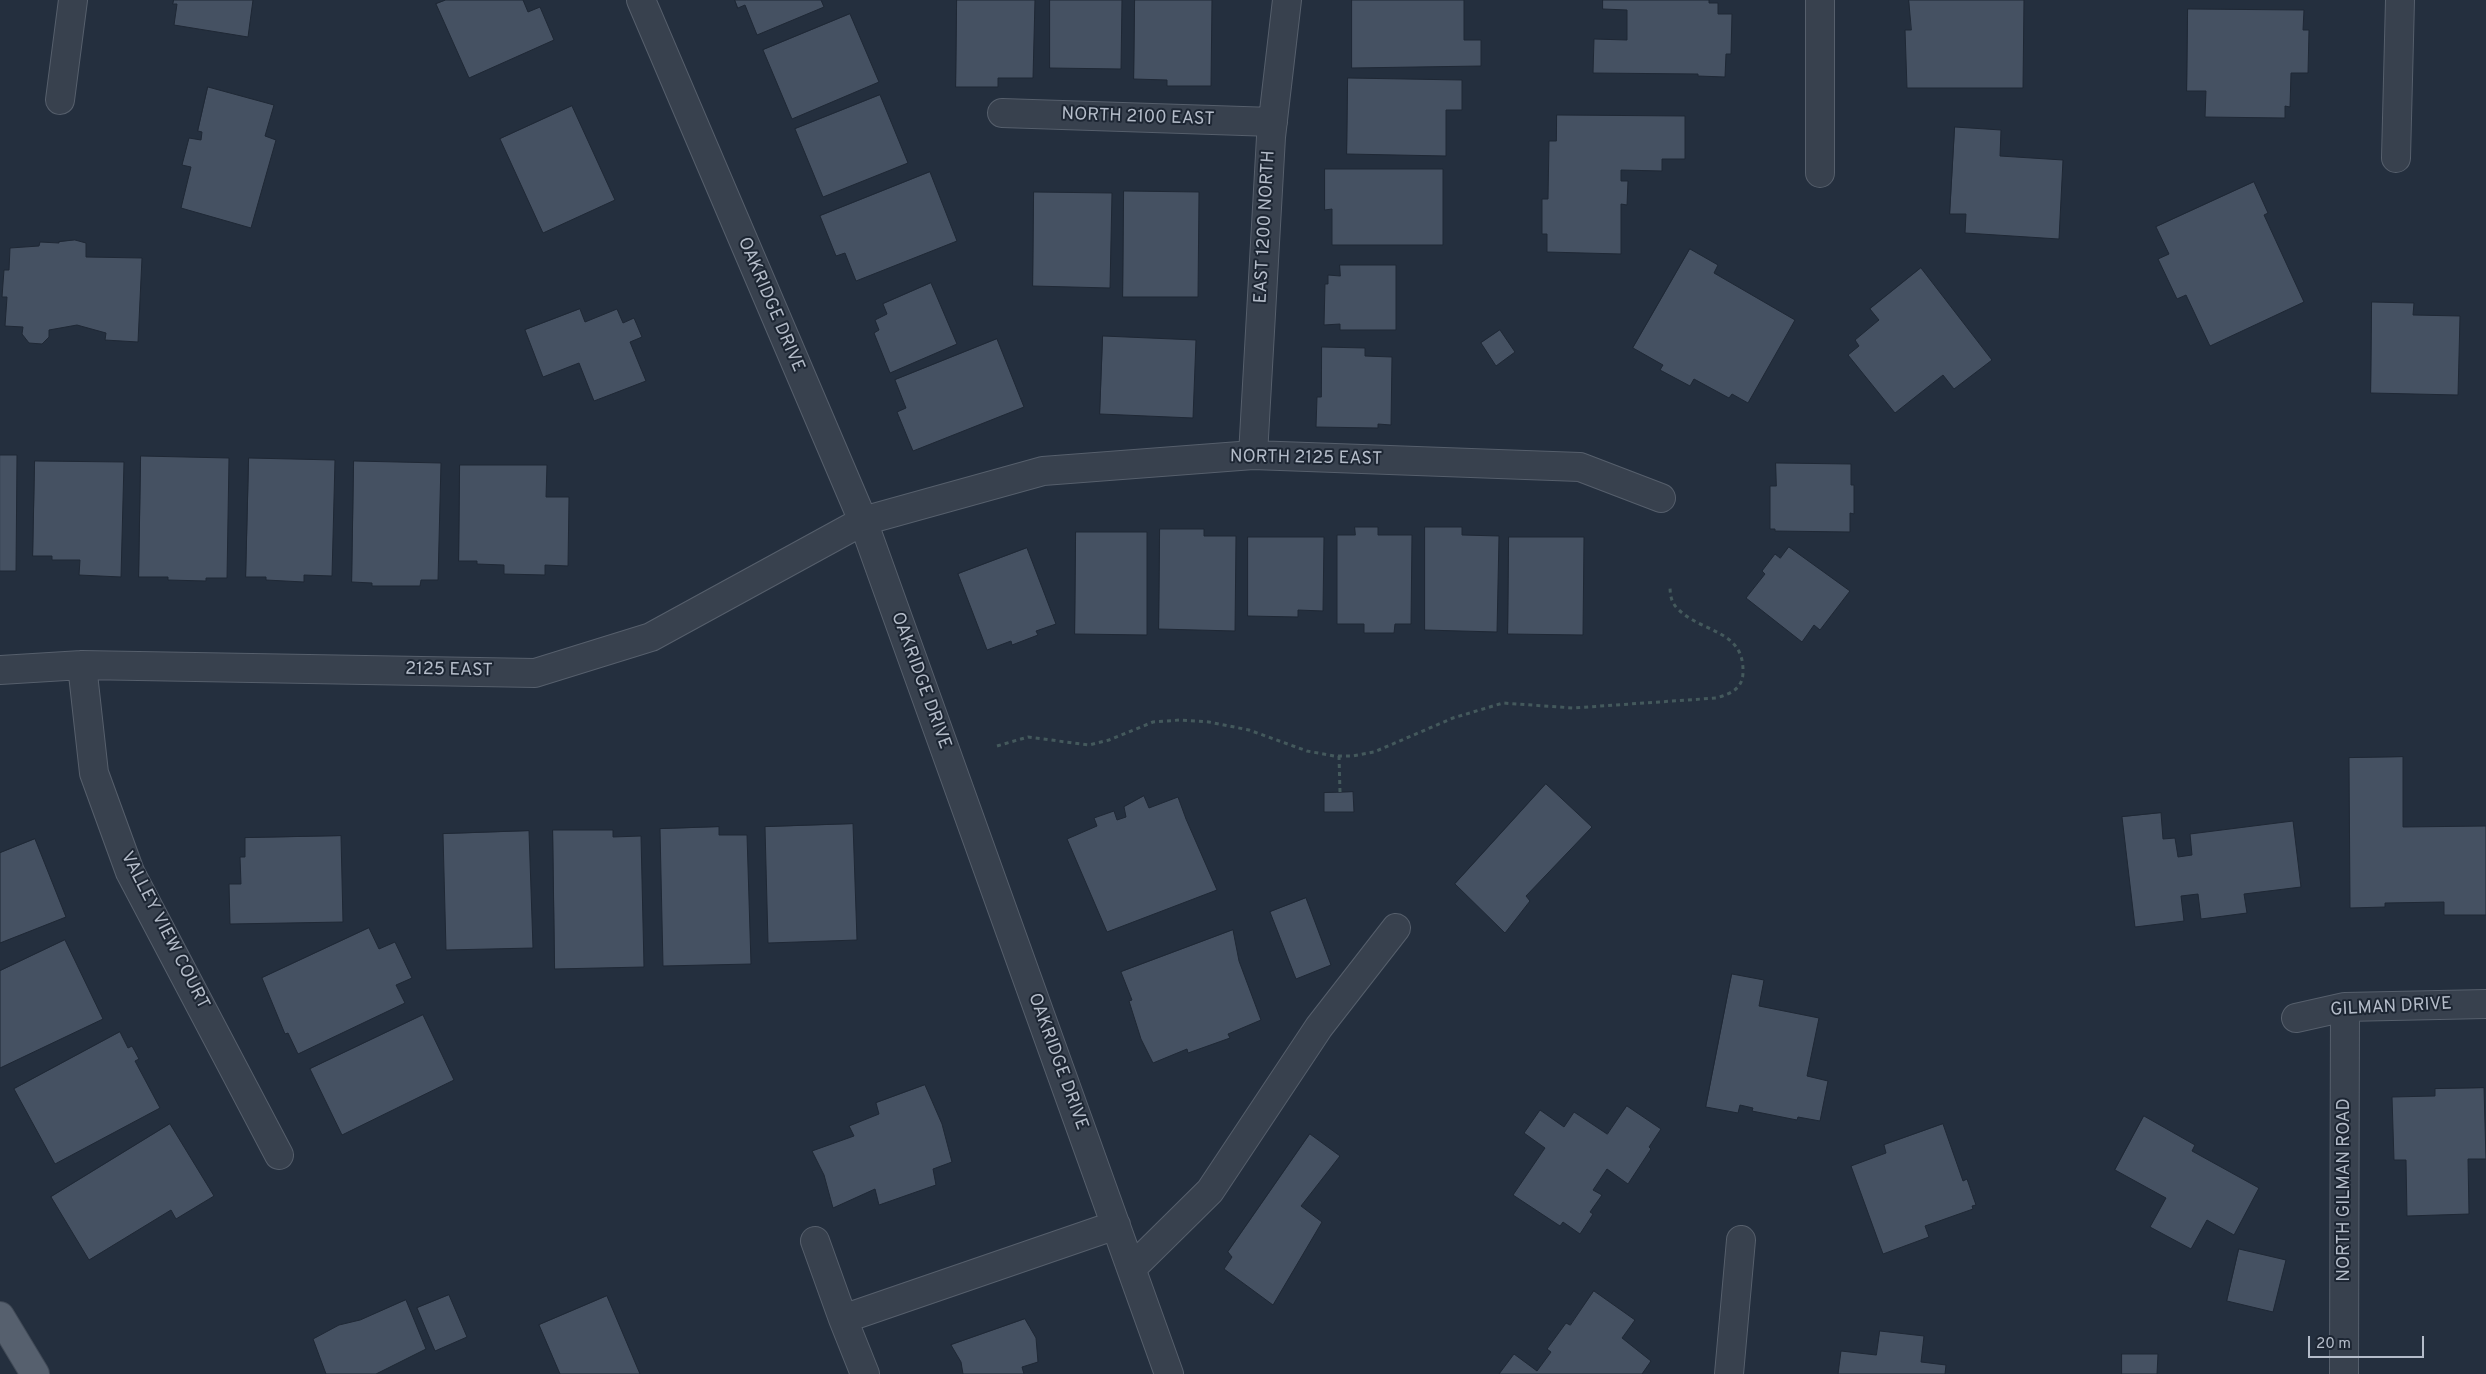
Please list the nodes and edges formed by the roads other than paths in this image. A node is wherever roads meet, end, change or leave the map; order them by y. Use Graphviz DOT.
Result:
graph roads {
  1 [pos="73,0"];
  2 [pos="641,0"];
  3 [pos="1286,0"];
  4 [pos="1820,0"];
  5 [pos="2400,0"];
  6 [pos="60,100"];
  7 [pos="1002,113"];
  8 [pos="1273,122"];
  9 [pos="2396,158"];
  10 [pos="1820,173"];
  11 [pos="1253,455"];
  12 [pos="1661,498"];
  13 [pos="863,521"];
  14 [pos="82,665"];
  15 [pos="0,670"];
  16 [pos="1396,928"];
  17 [pos="2486,1004"];
  18 [pos="2345,1007"];
  19 [pos="2296,1018"];
  20 [pos="279,1155"];
  21 [pos="1116,1225"];
  22 [pos="1740,1240"];
  23 [pos="815,1241"];
  24 [pos="1132,1268"];
  25 [pos="0,1316"];
  26 [pos="843,1319"];
  27 [pos="35,1374"];
  28 [pos="864,1374"];
  29 [pos="1170,1374"];
  30 [pos="1729,1374"];
  31 [pos="2344,1374"];
  1 -- 6 [label="street"];
  2 -- 13 [label="street, OAKRIDGE DRIVE"];
  3 -- 8 [label="street, EAST 1200 NORTH"];
  4 -- 10 [label="street"];
  5 -- 9 [label="street"];
  7 -- 8 [label="street, NORTH 2100 EAST"];
  8 -- 11 [label="street, EAST 1200 NORTH"];
  11 -- 12 [label="street, NORTH 2125 EAST"];
  11 -- 13 [label="street, NORTH 2125 EAST"];
  13 -- 14 [label="street, 2125 EAST"];
  13 -- 21 [label="street, OAKRIDGE DRIVE"];
  14 -- 15 [label="street, 2125 EAST"];
  14 -- 20 [label="street, VALLEY VIEW COURT"];
  16 -- 24 [label="street"];
  17 -- 18 [label="street, GILMAN DRIVE"];
  18 -- 19 [label="street, GILMAN DRIVE"];
  18 -- 31 [label="street, NORTH GILMAN ROAD"];
  21 -- 24 [label="street, OAKRIDGE DRIVE"];
  21 -- 26 [label="street"];
  22 -- 30 [label="street"];
  23 -- 26 [label="street"];
  24 -- 29 [label="street, OAKRIDGE DRIVE"];
  25 -- 27 [label="main road"];
  26 -- 28 [label="street"];
}
